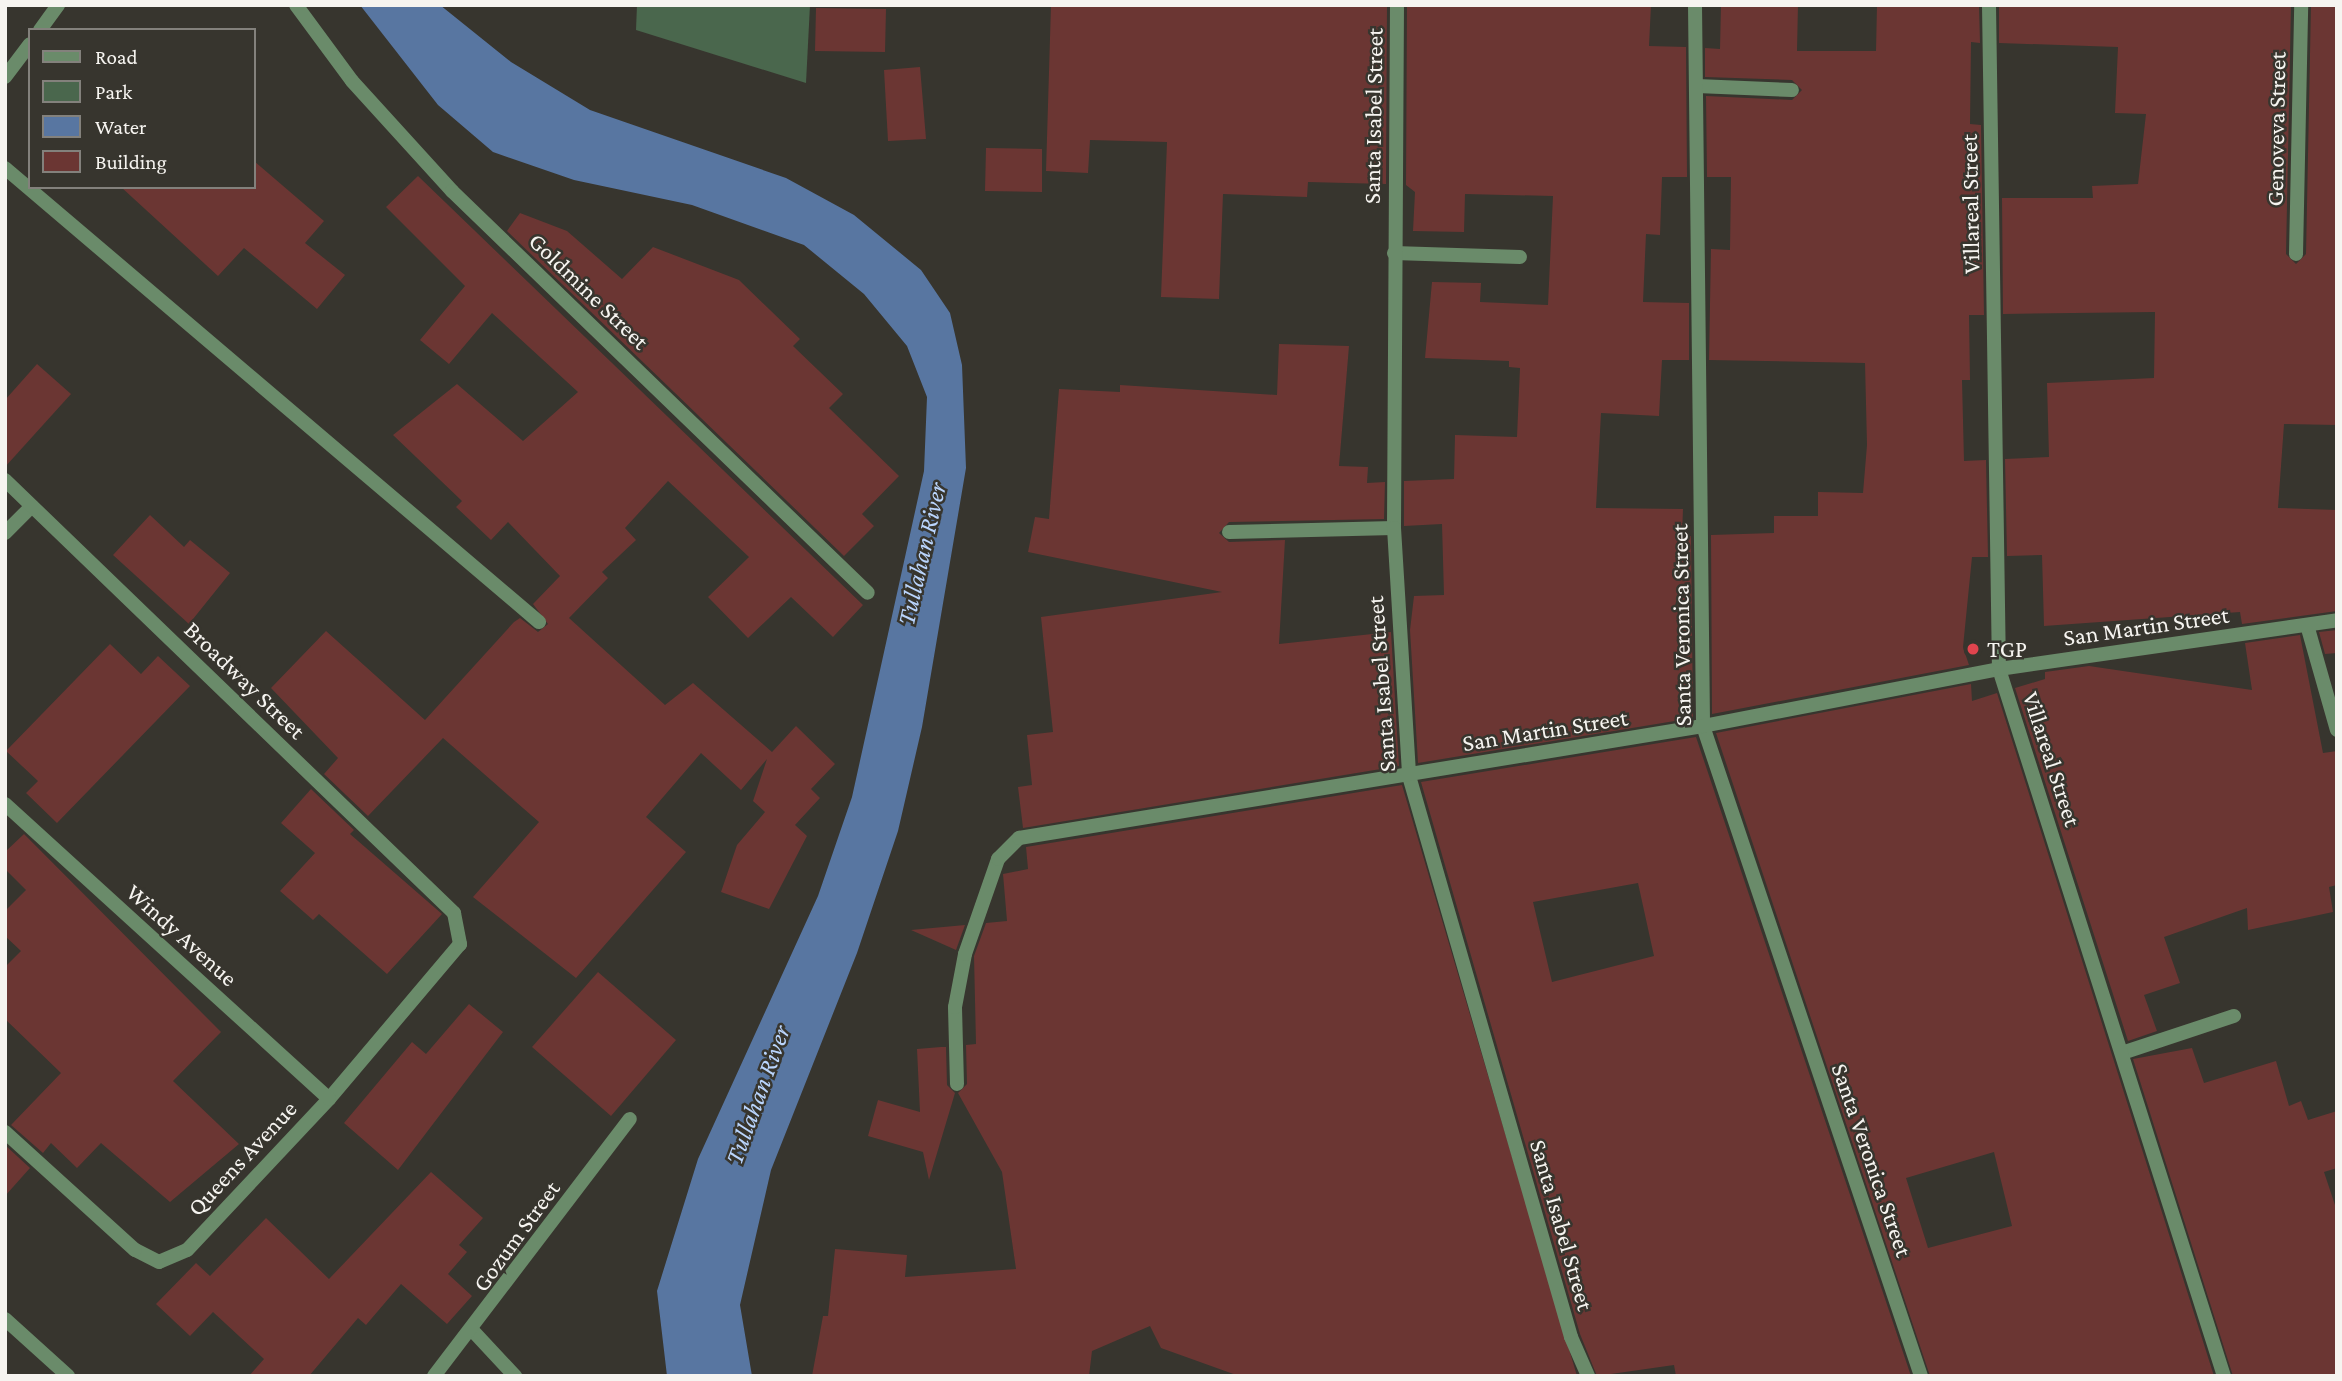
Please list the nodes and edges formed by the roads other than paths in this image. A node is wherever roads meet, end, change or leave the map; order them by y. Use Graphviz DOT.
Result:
graph roads {
  1 [pos="58,5"];
  2 [pos="296,5"];
  3 [pos="1396,5"];
  4 [pos="1695,5"];
  5 [pos="1989,5"];
  6 [pos="2301,5"];
  7 [pos="41,28"];
  8 [pos="28,47"];
  9 [pos="5,77"];
  10 [pos="1697,86"];
  11 [pos="1792,90"];
  12 [pos="5,169"];
  13 [pos="28,189"];
  14 [pos="29,189"];
  15 [pos="1394,253"];
  16 [pos="2296,254"];
  17 [pos="1520,257"];
  18 [pos="5,481"];
  19 [pos="32,506"];
  20 [pos="1394,528"];
  21 [pos="1229,532"];
  22 [pos="5,533"];
  23 [pos="868,593"];
  24 [pos="2337,620"];
  25 [pos="539,622"];
  26 [pos="2306,625"];
  27 [pos="1999,669"];
  28 [pos="1703,726"];
  29 [pos="2337,730"];
  30 [pos="1409,776"];
  31 [pos="5,804"];
  32 [pos="454,913"];
  33 [pos="2234,1017"];
  34 [pos="2122,1053"];
  35 [pos="957,1084"];
  36 [pos="329,1099"];
  37 [pos="630,1119"];
  38 [pos="5,1132"];
  39 [pos="5,1319"];
  40 [pos="473,1331"];
  41 [pos="68,1376"];
  42 [pos="434,1376"];
  43 [pos="515,1376"];
  44 [pos="1588,1376"];
  45 [pos="1921,1376"];
  46 [pos="2224,1376"];
  1 -- 7 [label="street"];
  2 -- 23 [label="street, Goldmine Street"];
  3 -- 15 [label="street, Santa Isabel Street"];
  4 -- 10 [label="street, Santa Veronica Street"];
  5 -- 27 [label="street, Villareal Street"];
  6 -- 16 [label="street, Genoveva Street"];
  8 -- 9 [label="street"];
  10 -- 11 [label="street"];
  10 -- 28 [label="street, Santa Veronica Street"];
  12 -- 13 [label="street"];
  14 -- 25 [label="street"];
  15 -- 17 [label="street"];
  15 -- 20 [label="street, Santa Isabel Street"];
  18 -- 19 [label="street, Broadway Street"];
  19 -- 22 [label="street"];
  19 -- 32 [label="street, Broadway Street"];
  20 -- 21 [label="street"];
  20 -- 30 [label="street, Santa Isabel Street"];
  24 -- 26 [label="street, San Martin Street"];
  26 -- 27 [label="street, San Martin Street"];
  26 -- 29 [label="street"];
  27 -- 28 [label="street, San Martin Street"];
  27 -- 34 [label="street, Villareal Street"];
  28 -- 30 [label="street, San Martin Street"];
  28 -- 45 [label="street, Santa Veronica Street"];
  30 -- 35 [label="street, San Martin Street"];
  30 -- 44 [label="street, Santa Isabel Street"];
  31 -- 36 [label="street, Windy Avenue"];
  32 -- 36 [label="street, Queens Avenue"];
  33 -- 34 [label="street"];
  34 -- 46 [label="street, Villareal Street"];
  36 -- 38 [label="street, Queens Avenue"];
  37 -- 40 [label="street, Gozum Street"];
  39 -- 41 [label="street"];
  40 -- 42 [label="street, Gozum Street"];
  40 -- 43 [label="street"];
}
